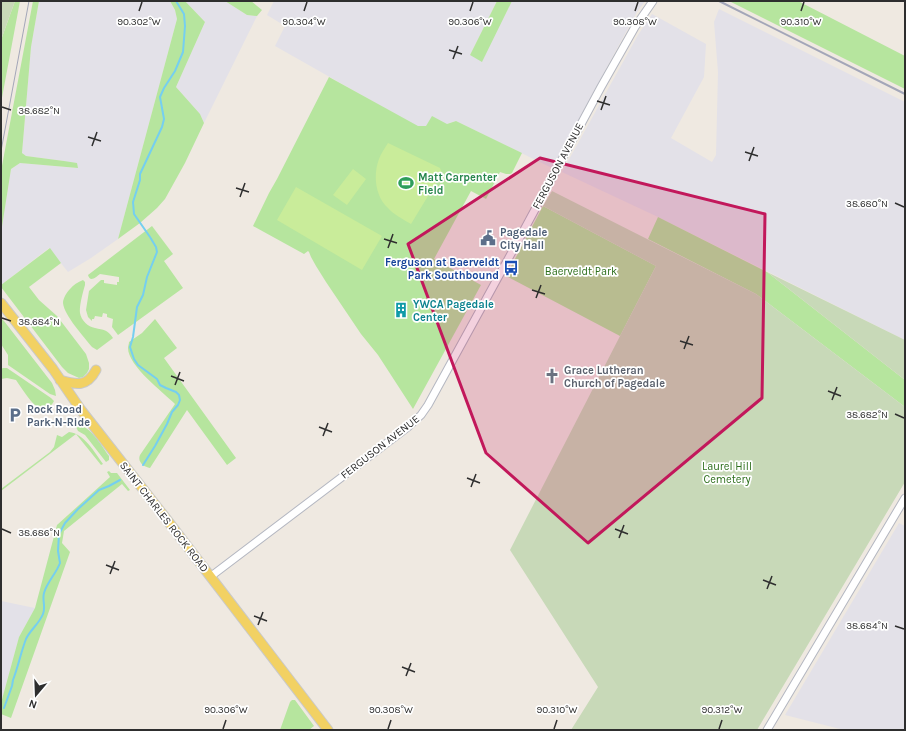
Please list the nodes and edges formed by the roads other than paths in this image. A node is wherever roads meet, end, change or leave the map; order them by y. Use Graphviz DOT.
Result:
graph roads {
  1 [pos="653,1"];
  2 [pos="1,303"];
  3 [pos="96,370"];
  4 [pos="60,380"];
  5 [pos="905,498"];
  6 [pos="210,577"];
  7 [pos="328,730"];
  8 [pos="767,730"];
  1 -- 6 [label="street, FERGUSON AVENUE"];
  2 -- 4 [label="main road, SAINT CHARLES ROCK ROAD"];
  3 -- 4 [label="main road"];
  4 -- 6 [label="main road, SAINT CHARLES ROCK ROAD"];
  5 -- 8 [label="street"];
  6 -- 7 [label="main road, SAINT CHARLES ROCK ROAD"];
}
